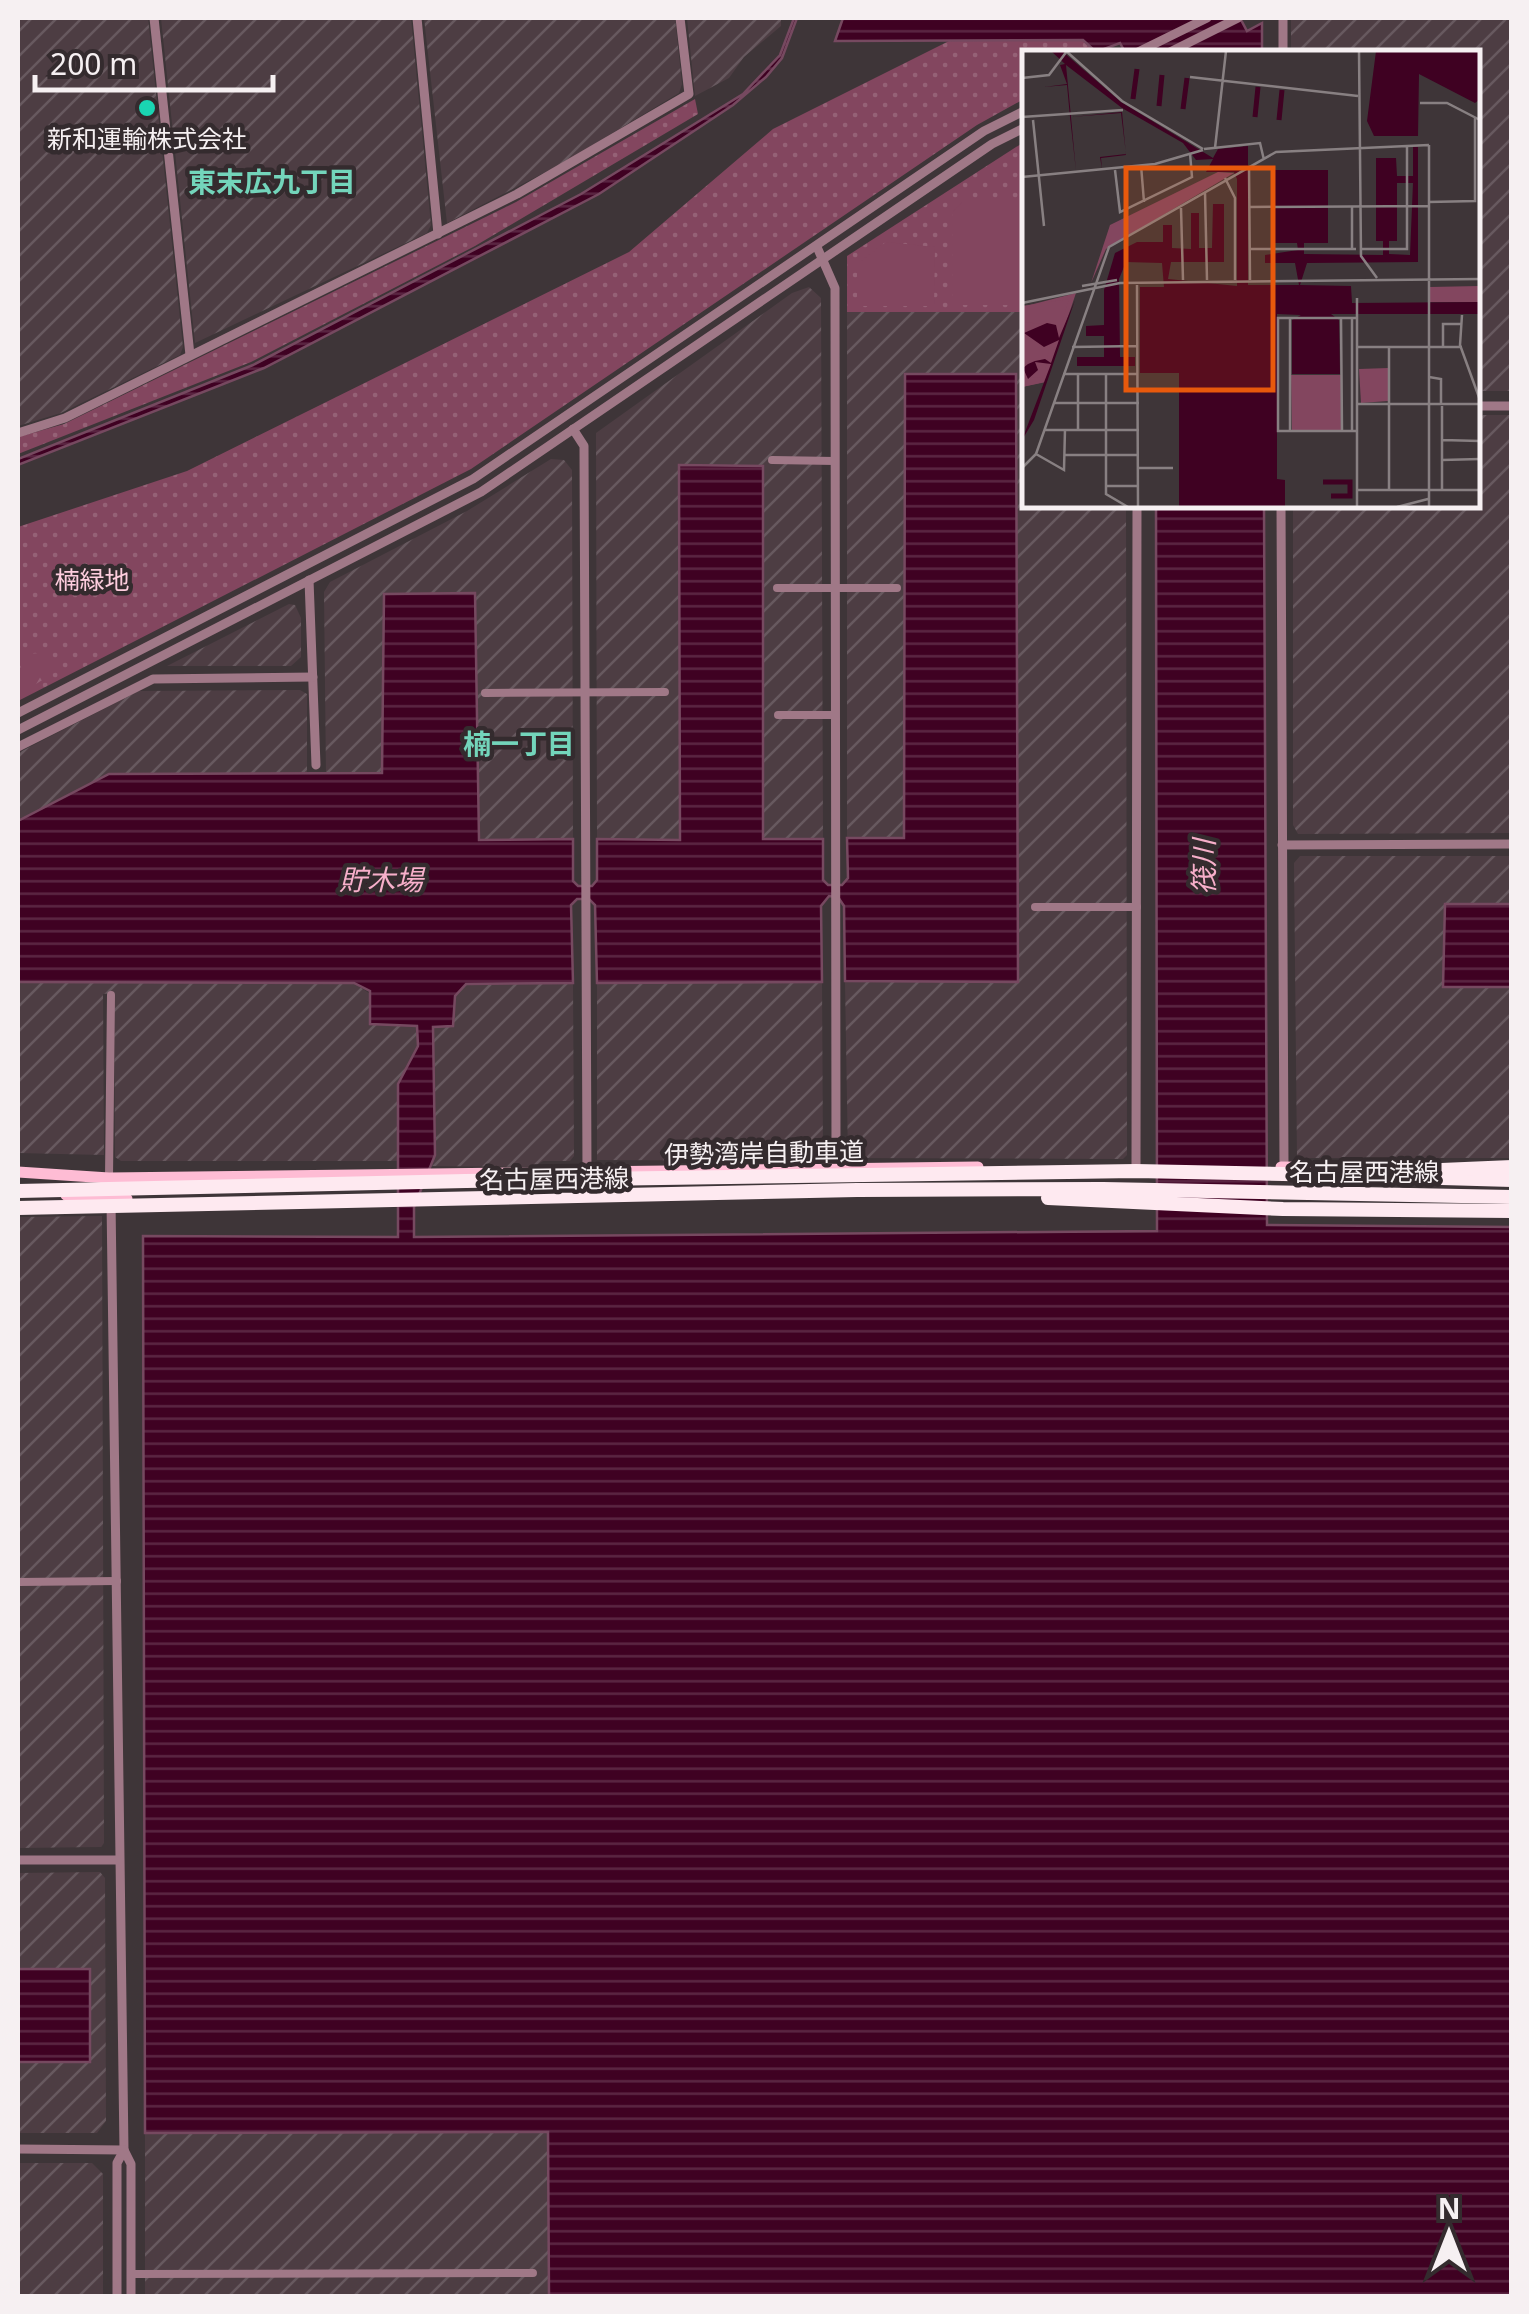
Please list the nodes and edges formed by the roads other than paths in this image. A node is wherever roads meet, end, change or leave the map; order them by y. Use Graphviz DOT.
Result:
graph roads {
  1 [pos="154,18"];
  2 [pos="418,18"];
  3 [pos="680,18"];
  4 [pos="1207,18"];
  5 [pos="1238,18"];
  6 [pos="1283,18"];
  7 [pos="1142,50"];
  8 [pos="1174,50"];
  9 [pos="1283,50"];
  10 [pos="1022,112"];
  11 [pos="1022,129"];
  12 [pos="438,234"];
  13 [pos="816,247"];
  14 [pos="822,261"];
  15 [pos="190,355"];
  16 [pos="1479,406"];
  17 [pos="1512,406"];
  18 [pos="567,418"];
  19 [pos="574,431"];
  20 [pos="18,433"];
  21 [pos="772,460"];
  22 [pos="835,461"];
  23 [pos="1137,508"];
  24 [pos="1281,508"];
  25 [pos="303,568"];
  26 [pos="310,582"];
  27 [pos="777,588"];
  28 [pos="834,588"];
  29 [pos="897,588"];
  30 [pos="312,677"];
  31 [pos="582,692"];
  32 [pos="665,692"];
  33 [pos="485,693"];
  34 [pos="18,714"];
  35 [pos="778,715"];
  36 [pos="835,715"];
  37 [pos="18,730"];
  38 [pos="18,746"];
  39 [pos="316,765"];
  40 [pos="1512,844"];
  41 [pos="1282,845"];
  42 [pos="1034,907"];
  43 [pos="1137,907"];
  44 [pos="111,995"];
  45 [pos="1136,1166"];
  46 [pos="836,1167"];
  47 [pos="1284,1167"];
  48 [pos="1512,1168"];
  49 [pos="18,1172"];
  50 [pos="587,1172"];
  51 [pos="1324,1175"];
  52 [pos="110,1178"];
  53 [pos="1512,1180"];
  54 [pos="858,1190"];
  55 [pos="18,1191"];
  56 [pos="1512,1196"];
  57 [pos="111,1199"];
  58 [pos="18,1208"];
  59 [pos="1512,1211"];
  60 [pos="117,1581"];
  61 [pos="18,1582"];
  62 [pos="18,1860"];
  63 [pos="118,1860"];
  64 [pos="18,2149"];
  65 [pos="124,2150"];
  66 [pos="533,2273"];
  67 [pos="131,2274"];
  68 [pos="117,2296"];
  69 [pos="132,2296"];
  1 -- 15 [label="street"];
  2 -- 12 [label="street"];
  3 -- 12 [label="street"];
  4 -- 7 [label="street"];
  5 -- 8 [label="street"];
  6 -- 9 [label="street"];
  10 -- 13 [label="street"];
  11 -- 14 [label="street"];
  12 -- 15 [label="street"];
  13 -- 14 [label="street"];
  13 -- 18 [label="street"];
  14 -- 19 [label="street"];
  14 -- 22 [label="street"];
  15 -- 20 [label="street"];
  16 -- 17 [label="street"];
  18 -- 19 [label="street"];
  18 -- 25 [label="street"];
  19 -- 26 [label="street"];
  19 -- 31 [label="street"];
  21 -- 22 [label="street"];
  22 -- 28 [label="street"];
  23 -- 43 [label="street"];
  24 -- 41 [label="street"];
  25 -- 26 [label="street"];
  25 -- 34 [label="street"];
  26 -- 30 [label="street"];
  26 -- 37 [label="street"];
  27 -- 28 [label="street"];
  28 -- 29 [label="street"];
  28 -- 36 [label="street"];
  30 -- 38 [label="street"];
  30 -- 39 [label="street"];
  31 -- 32 [label="street"];
  31 -- 33 [label="street"];
  31 -- 50 [label="street"];
  35 -- 36 [label="street"];
  36 -- 46 [label="street"];
  40 -- 41 [label="street"];
  41 -- 47 [label="street"];
  42 -- 43 [label="street"];
  43 -- 45 [label="street"];
  44 -- 52 [label="street"];
  45 -- 46 [label="main road, 名古屋西港線"];
  45 -- 47 [label="main road, 名古屋西港線"];
  46 -- 50 [label="main road, 名古屋西港線"];
  47 -- 48 [label="main road, 名古屋西港線"];
  48 -- 51 [label="highway, bridge"];
  49 -- 52 [label="main road, 名古屋西港線"];
  50 -- 52 [label="main road, 名古屋西港線"];
  51 -- 53 [label="highway, 伊勢湾岸自動車道, bridge"];
  51 -- 55 [label="highway, 伊勢湾岸自動車道, bridge"];
  52 -- 57 [label="street"];
  54 -- 56 [label="highway, 伊勢湾岸自動車道, bridge"];
  54 -- 58 [label="highway, 伊勢湾岸自動車道, bridge"];
  54 -- 59 [label="highway, bridge"];
  55 -- 57 [label="main road, 名古屋西港線"];
  56 -- 57 [label="main road, 名古屋西港線, bridge"];
  57 -- 60 [label="street"];
  60 -- 61 [label="street"];
  60 -- 63 [label="street"];
  62 -- 63 [label="street"];
  63 -- 65 [label="street"];
  64 -- 65 [label="street"];
  65 -- 67 [label="street"];
  65 -- 68 [label="street"];
  66 -- 67 [label="street"];
  67 -- 69 [label="street"];
}
